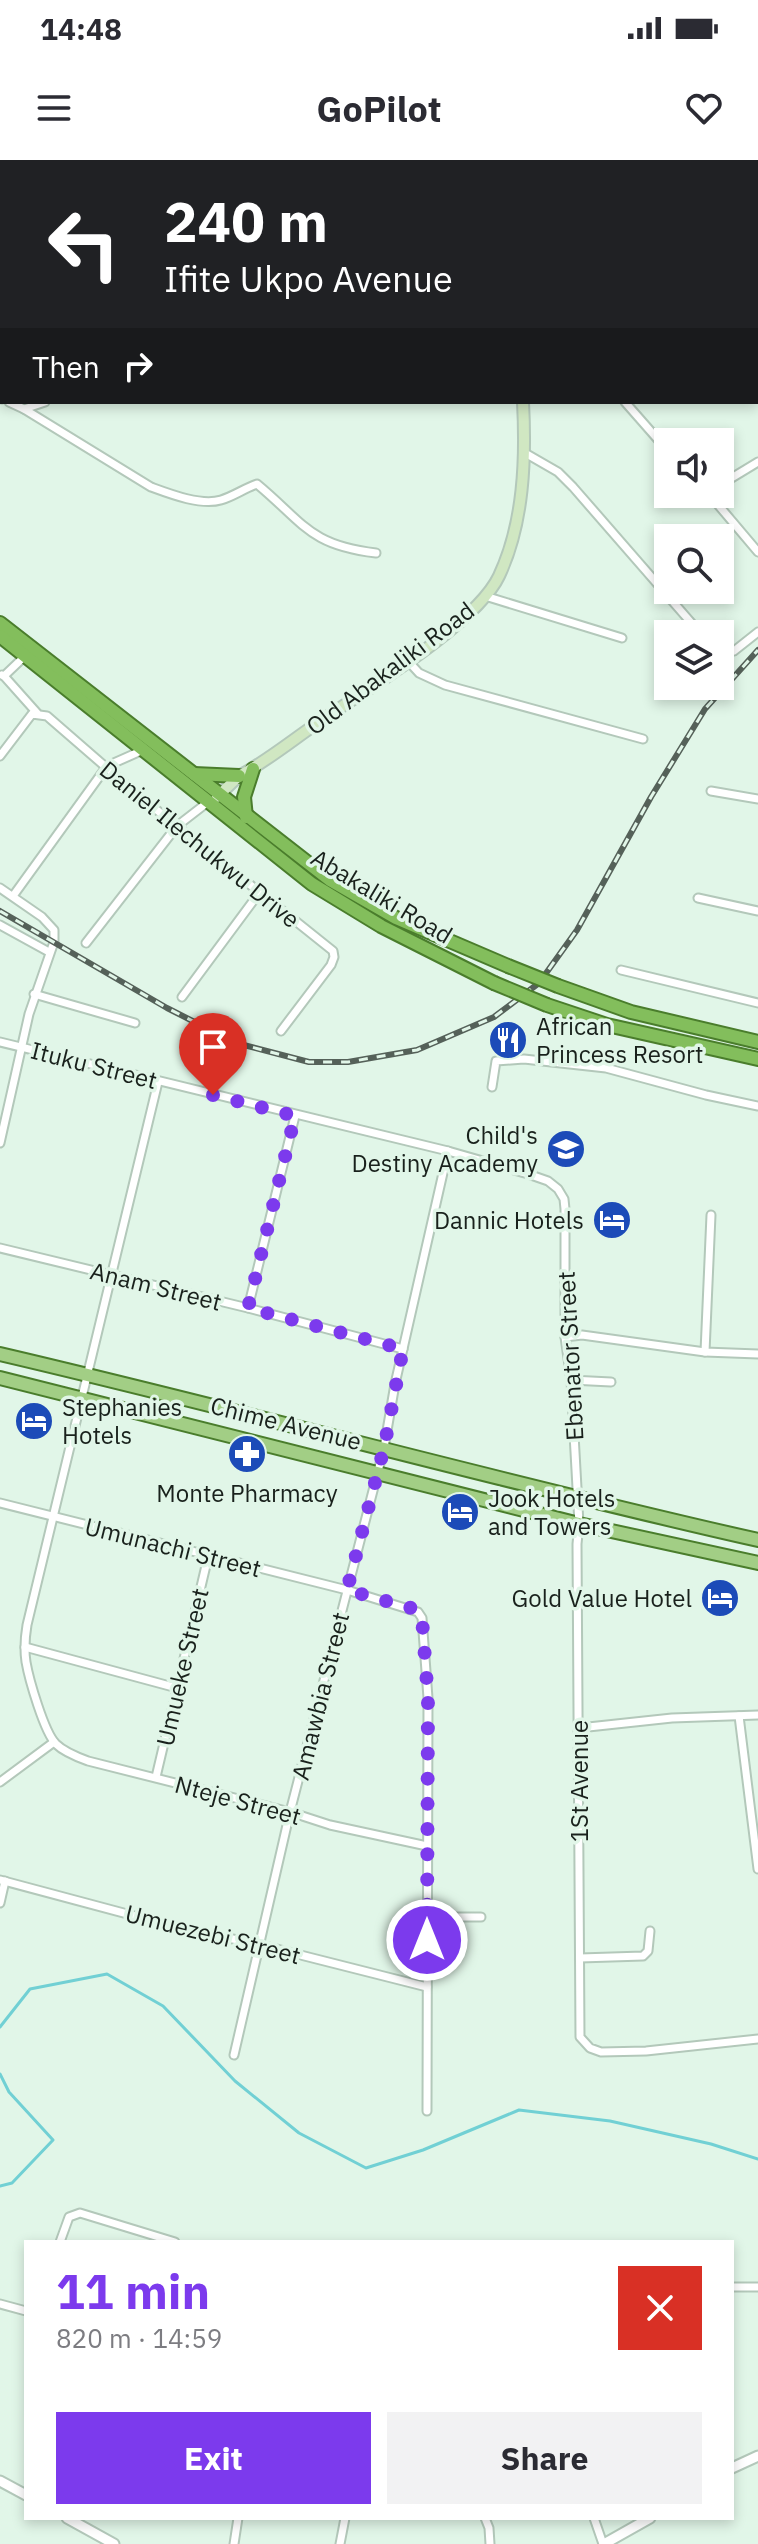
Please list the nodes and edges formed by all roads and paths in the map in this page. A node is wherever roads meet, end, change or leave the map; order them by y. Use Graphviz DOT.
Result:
graph roads {
  1 [pos="13,404"];
  2 [pos="39,404"];
  3 [pos="523,404"];
  4 [pos="627,404"];
  5 [pos="24,409"];
  6 [pos="654,435"];
  7 [pos="525,453"];
  8 [pos="758,462"];
  9 [pos="734,477"];
  10 [pos="721,508"];
  11 [pos="758,552"];
  12 [pos="376,553"];
  13 [pos="485,596"];
  14 [pos="689,620"];
  15 [pos="0,623"];
  16 [pos="758,632"];
  17 [pos="0,636"];
  18 [pos="622,638"];
  19 [pos="734,651"];
  20 [pos="25,655"];
  21 [pos="408,661"];
  22 [pos="2,675"];
  23 [pos="37,713"];
  24 [pos="643,739"];
  25 [pos="143,750"];
  26 [pos="0,756"];
  27 [pos="107,766"];
  28 [pos="253,769"];
  29 [pos="192,774"];
  30 [pos="239,776"];
  31 [pos="711,791"];
  32 [pos="214,799"];
  33 [pos="758,799"];
  34 [pos="246,817"];
  35 [pos="177,826"];
  36 [pos="0,888"];
  37 [pos="259,893"];
  38 [pos="13,896"];
  39 [pos="698,898"];
  40 [pos="758,911"];
  41 [pos="0,925"];
  42 [pos="86,943"];
  43 [pos="49,952"];
  44 [pos="621,970"];
  45 [pos="34,994"];
  46 [pos="182,997"];
  47 [pos="758,1003"];
  48 [pos="135,1023"];
  49 [pos="281,1031"];
  50 [pos="0,1042"];
  51 [pos="758,1042"];
  52 [pos="22,1047"];
  53 [pos="758,1059"];
  54 [pos="158,1082"];
  55 [pos="492,1087"];
  56 [pos="758,1106"];
  57 [pos="295,1116"];
  58 [pos="0,1143"];
  59 [pos="448,1151"];
  60 [pos="558,1189"];
  61 [pos="711,1215"];
  62 [pos="0,1248"];
  63 [pos="112,1275"];
  64 [pos="248,1308"];
  65 [pos="565,1337"];
  66 [pos="403,1349"];
  67 [pos="705,1352"];
  68 [pos="0,1354"];
  69 [pos="758,1354"];
  70 [pos="87,1374"];
  71 [pos="0,1378"];
  72 [pos="571,1380"];
  73 [pos="611,1382"];
  74 [pos="82,1398"];
  75 [pos="384,1448"];
  76 [pos="378,1471"];
  77 [pos="578,1499"];
  78 [pos="0,1503"];
  79 [pos="52,1516"];
  80 [pos="579,1524"];
  81 [pos="758,1540"];
  82 [pos="208,1557"];
  83 [pos="758,1563"];
  84 [pos="347,1590"];
  85 [pos="25,1647"];
  86 [pos="177,1688"];
  87 [pos="758,1715"];
  88 [pos="739,1716"];
  89 [pos="579,1728"];
  90 [pos="54,1742"];
  91 [pos="156,1777"];
  92 [pos="0,1782"];
  93 [pos="290,1812"];
  94 [pos="427,1846"];
  95 [pos="758,1869"];
  96 [pos="2,1881"];
  97 [pos="0,1903"];
  98 [pos="427,1917"];
  99 [pos="481,1917"];
  100 [pos="650,1931"];
  101 [pos="261,1945"];
  102 [pos="580,1958"];
  103 [pos="427,1987"];
  104 [pos="758,2039"];
  105 [pos="234,2055"];
  106 [pos="427,2111"];
  107 [pos="61,2240"];
  108 [pos="168,2240"];
  109 [pos="734,2287"];
  110 [pos="758,2287"];
  111 [pos="0,2304"];
  112 [pos="24,2310"];
  113 [pos="758,2456"];
  114 [pos="734,2467"];
  115 [pos="0,2481"];
  116 [pos="24,2494"];
  117 [pos="71,2520"];
  118 [pos="238,2520"];
  119 [pos="345,2520"];
  120 [pos="486,2520"];
  121 [pos="595,2520"];
  122 [pos="647,2520"];
  123 [pos="608,2543"];
  124 [pos="114,2544"];
  125 [pos="234,2544"];
  126 [pos="340,2544"];
  127 [pos="490,2544"];
  1 -- 5 [label="street"];
  2 -- 5 [label="street"];
  3 -- 7 [label="main road, Old Abakaliki Road"];
  4 -- 6 [label="street"];
  5 -- 12 [label="street"];
  7 -- 13 [label="main road, Old Abakaliki Road"];
  7 -- 14 [label="street"];
  8 -- 9 [label="street"];
  10 -- 11 [label="street"];
  13 -- 18 [label="street"];
  13 -- 21 [label="main road, Old Abakaliki Road"];
  15 -- 29 [label="highway, Abakaliki Road"];
  16 -- 19 [label="street"];
  17 -- 20 [label="highway, Abakaliki Road"];
  20 -- 22 [label="street"];
  20 -- 25 [label="highway, Abakaliki Road"];
  21 -- 24 [label="street"];
  21 -- 28 [label="main road, Old Abakaliki Road"];
  22 -- 23 [label="street, Daniel Ilechukwu Drive"];
  23 -- 26 [label="street"];
  23 -- 27 [label="street, Daniel Ilechukwu Drive"];
  25 -- 27 [label="street"];
  25 -- 32 [label="highway, Abakaliki Road"];
  27 -- 35 [label="street, Daniel Ilechukwu Drive"];
  27 -- 38 [label="street"];
  28 -- 30 [label="main road, Old Abakaliki Road"];
  28 -- 34 [label="highway"];
  29 -- 30 [label="highway"];
  29 -- 32 [label="highway, Abakaliki Road"];
  30 -- 32 [label="main road, Old Abakaliki Road"];
  31 -- 33 [label="street"];
  32 -- 34 [label="highway, Abakaliki Road"];
  32 -- 35 [label="street"];
  32 -- 53 [label="highway, Abakaliki Road, bridge"];
  34 -- 51 [label="highway, Abakaliki Road, bridge"];
  35 -- 37 [label="street, Daniel Ilechukwu Drive"];
  35 -- 42 [label="street"];
  36 -- 38 [label="street"];
  37 -- 46 [label="street"];
  37 -- 49 [label="street, Daniel Ilechukwu Drive"];
  38 -- 43 [label="street"];
  39 -- 40 [label="street"];
  41 -- 43 [label="street"];
  43 -- 45 [label="street"];
  44 -- 47 [label="street"];
  45 -- 48 [label="street"];
  45 -- 52 [label="street"];
  50 -- 52 [label="street, Ituku Street"];
  52 -- 54 [label="street, Ituku Street"];
  52 -- 58 [label="street"];
  54 -- 57 [label="street, Ituku Street"];
  54 -- 63 [label="street"];
  55 -- 56 [label="street"];
  57 -- 59 [label="street, Ituku Street"];
  57 -- 64 [label="street"];
  59 -- 60 [label="street, Ituku Street"];
  59 -- 66 [label="street, Amawbia Street"];
  60 -- 65 [label="street, Ebenator Street"];
  61 -- 67 [label="street"];
  62 -- 63 [label="street, Anam Street"];
  63 -- 64 [label="street, Anam Street"];
  63 -- 70 [label="street"];
  64 -- 66 [label="street, Anam Street"];
  65 -- 67 [label="street"];
  65 -- 72 [label="street, Ebenator Street"];
  66 -- 75 [label="street, Amawbia Street"];
  67 -- 69 [label="street"];
  68 -- 70 [label="main road, Chime Avenue"];
  70 -- 74 [label="street"];
  70 -- 75 [label="main road, Chime Avenue"];
  71 -- 74 [label="main road, Chime Avenue"];
  72 -- 73 [label="street"];
  72 -- 77 [label="street, Ebenator Street"];
  74 -- 76 [label="main road, Chime Avenue"];
  74 -- 79 [label="street"];
  75 -- 76 [label="street, Amawbia Street"];
  75 -- 77 [label="main road, Chime Avenue"];
  76 -- 80 [label="main road, Chime Avenue"];
  76 -- 84 [label="street, Amawbia Street"];
  77 -- 80 [label="street, Ebenator Street"];
  77 -- 81 [label="main road, Chime Avenue"];
  78 -- 79 [label="street, Umunachi Street"];
  79 -- 82 [label="street, Umunachi Street"];
  79 -- 85 [label="street"];
  80 -- 83 [label="main road, Chime Avenue"];
  80 -- 89 [label="street, 1St Avenue"];
  82 -- 84 [label="street, Umunachi Street"];
  82 -- 86 [label="street, Umueke Street"];
  84 -- 93 [label="street, Amawbia Street"];
  84 -- 94 [label="street, Umunachi Street"];
  85 -- 86 [label="street"];
  85 -- 90 [label="street"];
  86 -- 91 [label="street, Umueke Street"];
  87 -- 88 [label="street"];
  88 -- 89 [label="street"];
  88 -- 95 [label="street"];
  89 -- 102 [label="street, 1St Avenue"];
  90 -- 91 [label="street, Nteje Street"];
  90 -- 92 [label="street"];
  91 -- 93 [label="street, Nteje Street"];
  93 -- 94 [label="street, Nteje Street"];
  93 -- 101 [label="street, Amawbia Street"];
  94 -- 98 [label="street"];
  96 -- 97 [label="street"];
  96 -- 101 [label="street, Umuezebi Street"];
  98 -- 99 [label="street"];
  98 -- 103 [label="street"];
  100 -- 102 [label="street"];
  101 -- 103 [label="street, Umuezebi Street"];
  101 -- 105 [label="street, Amawbia Street"];
  102 -- 104 [label="street, 1St Avenue"];
  103 -- 106 [label="street"];
  107 -- 108 [label="street"];
  109 -- 110 [label="street"];
  111 -- 112 [label="street"];
  113 -- 114 [label="street"];
  115 -- 116 [label="street"];
  117 -- 124 [label="street"];
  118 -- 125 [label="street"];
  119 -- 126 [label="street"];
  120 -- 127 [label="street"];
  121 -- 123 [label="street"];
  122 -- 123 [label="street"];
}
